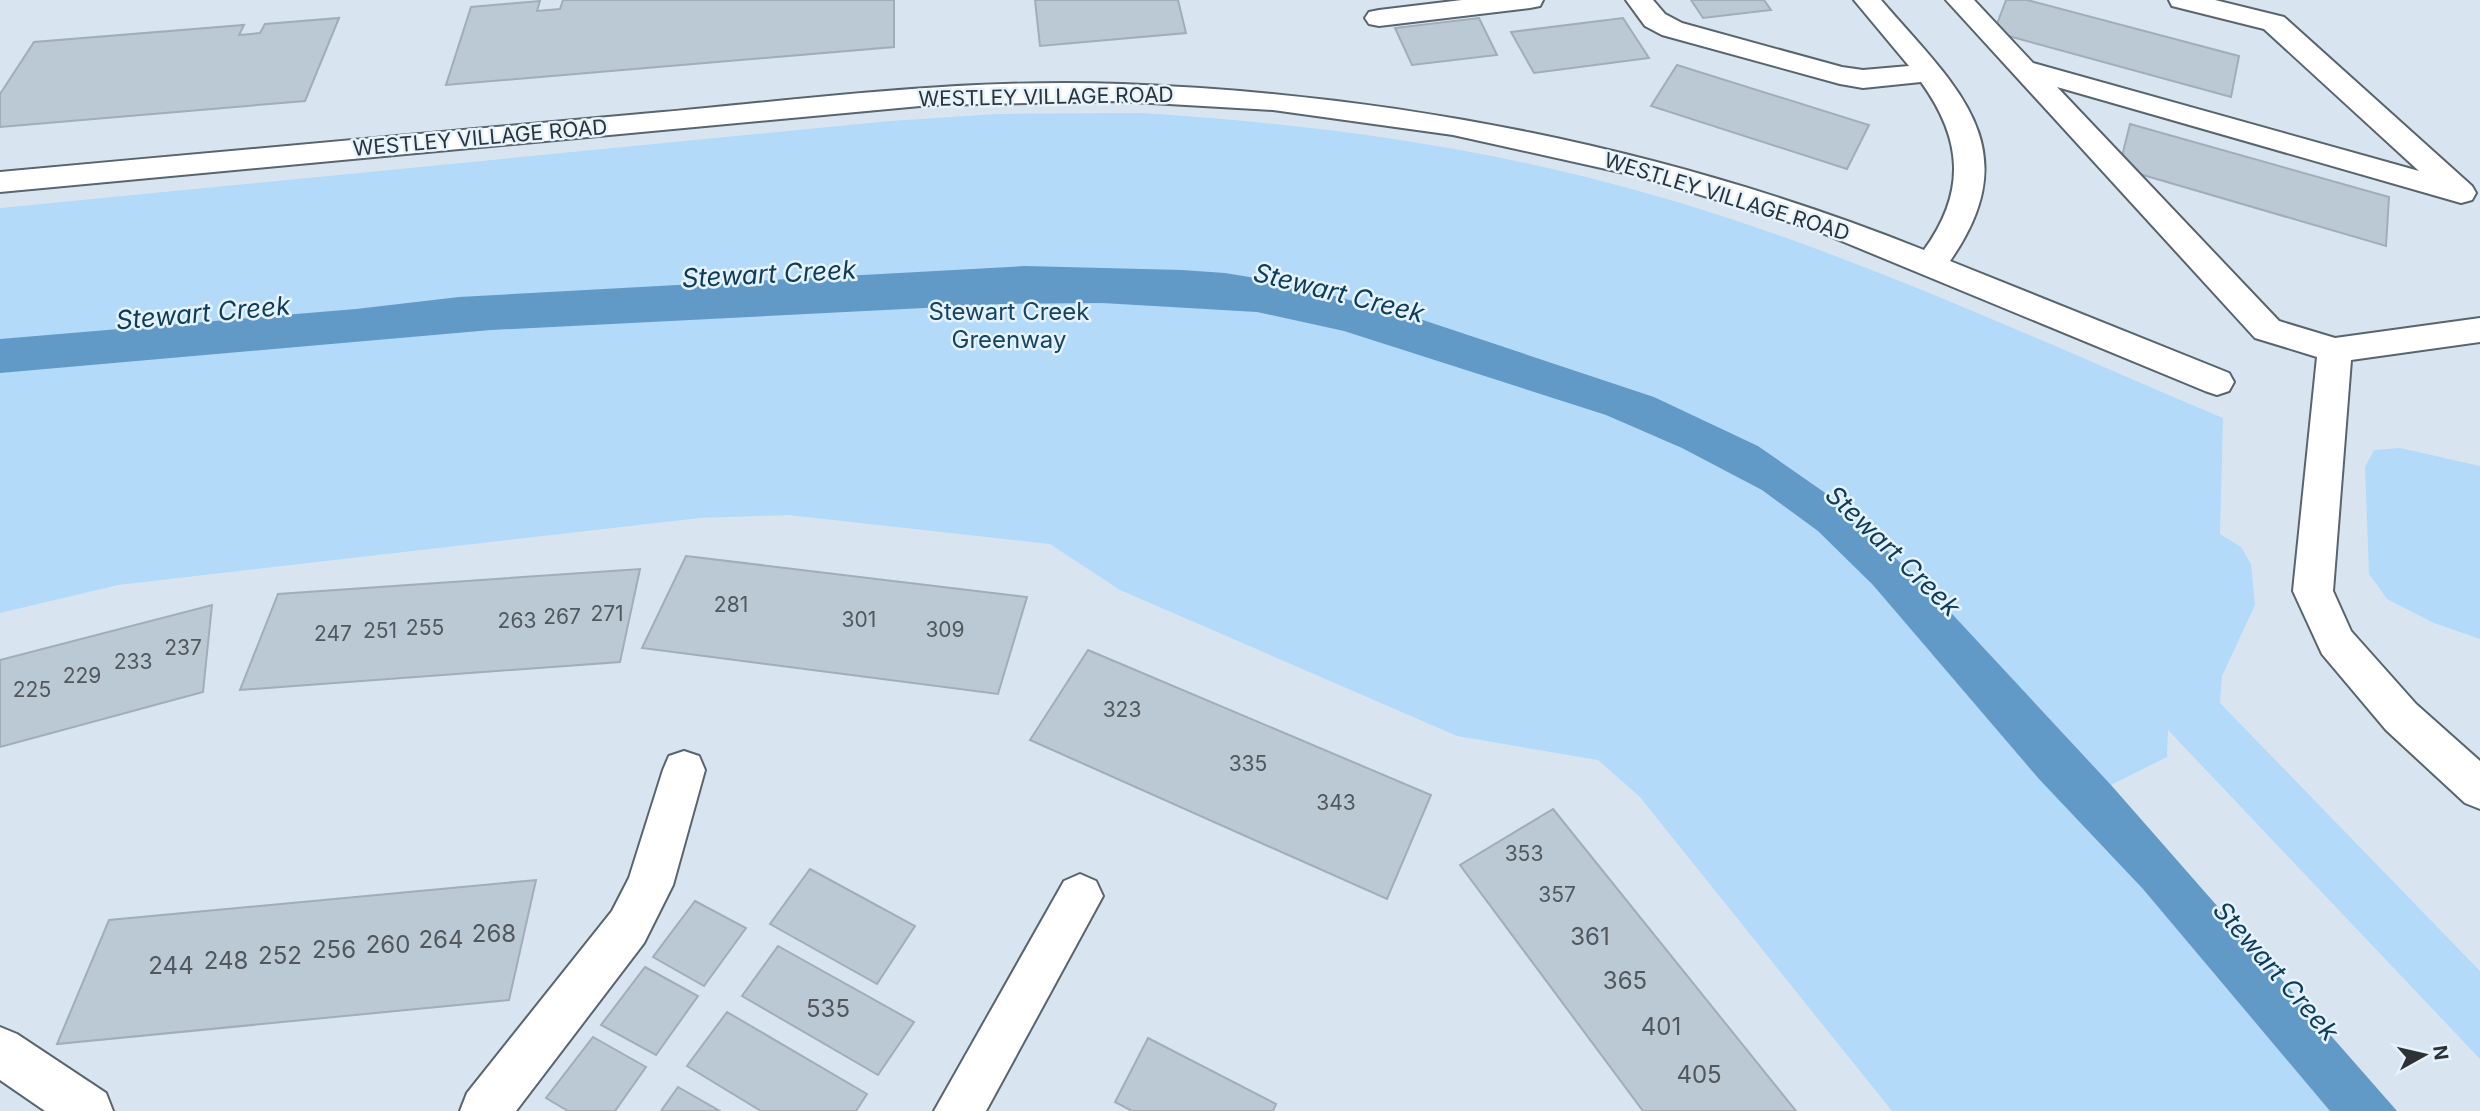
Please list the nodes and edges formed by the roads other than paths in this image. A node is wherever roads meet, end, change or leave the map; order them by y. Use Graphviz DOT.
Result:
graph roads {
  1 [pos="1530,0"];
  2 [pos="1639,0"];
  3 [pos="1867,0"];
  4 [pos="1959,0"];
  5 [pos="2182,0"];
  6 [pos="1379,18"];
  7 [pos="2021,68"];
  8 [pos="1926,72"];
  9 [pos="0,182"];
  10 [pos="2470,201"];
  11 [pos="1930,265"];
  12 [pos="2480,330"];
  13 [pos="2335,350"];
  14 [pos="2217,382"];
  15 [pos="684,770"];
  16 [pos="2480,789"];
  17 [pos="1080,896"];
  18 [pos="0,1051"];
  19 [pos="88,1111"];
  20 [pos="485,1111"];
  21 [pos="959,1111"];
  1 -- 6 [label="street"];
  2 -- 8 [label="street"];
  3 -- 8 [label="street"];
  4 -- 7 [label="street"];
  5 -- 10 [label="street"];
  7 -- 10 [label="street"];
  7 -- 13 [label="street"];
  8 -- 11 [label="street"];
  9 -- 11 [label="street, WESTLEY VILLAGE ROAD"];
  11 -- 14 [label="street, WESTLEY VILLAGE ROAD"];
  12 -- 13 [label="street"];
  13 -- 16 [label="street"];
  15 -- 20 [label="street"];
  17 -- 21 [label="street"];
  18 -- 19 [label="street"];
}
